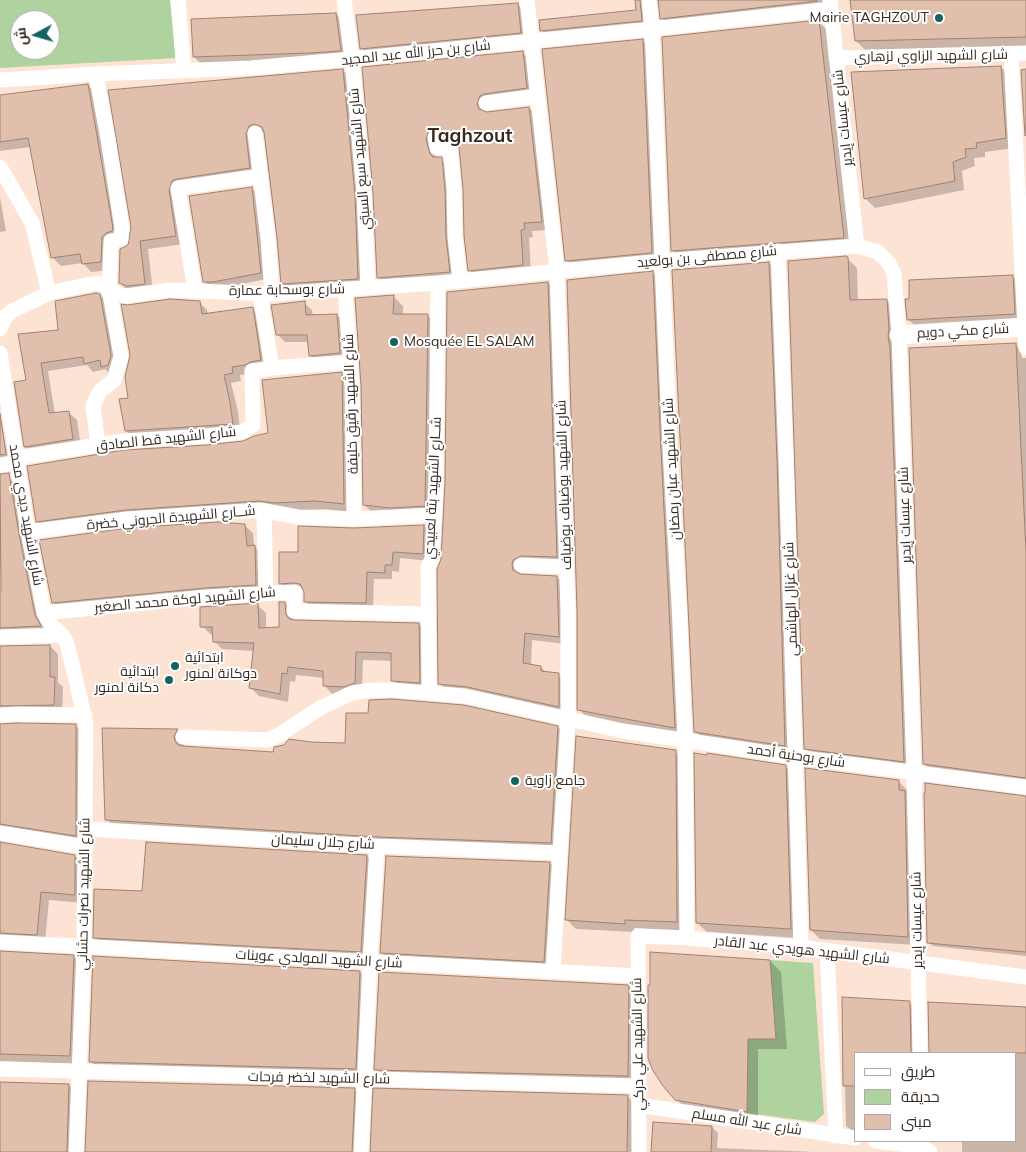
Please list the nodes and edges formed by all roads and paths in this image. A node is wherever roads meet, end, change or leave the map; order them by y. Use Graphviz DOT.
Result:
graph roads {
  1 [pos="178,0"];
  2 [pos="344,0"];
  3 [pos="527,0"];
  4 [pos="649,0"];
  5 [pos="830,4"];
  6 [pos="652,29"];
  7 [pos="532,41"];
  8 [pos="1018,54"];
  9 [pos="836,58"];
  10 [pos="352,59"];
  11 [pos="184,71"];
  12 [pos="96,74"];
  13 [pos="0,80"];
  14 [pos="538,96"];
  15 [pos="486,103"];
  16 [pos="255,132"];
  17 [pos="435,137"];
  18 [pos="0,167"];
  19 [pos="261,176"];
  20 [pos="857,246"];
  21 [pos="778,251"];
  22 [pos="662,261"];
  23 [pos="557,270"];
  24 [pos="460,280"];
  25 [pos="438,283"];
  26 [pos="368,288"];
  27 [pos="109,289"];
  28 [pos="345,289"];
  29 [pos="196,290"];
  30 [pos="49,293"];
  31 [pos="266,294"];
  32 [pos="1,326"];
  33 [pos="1026,327"];
  34 [pos="899,335"];
  35 [pos="1026,348"];
  36 [pos="0,353"];
  37 [pos="350,362"];
  38 [pos="272,368"];
  39 [pos="98,445"];
  40 [pos="17,460"];
  41 [pos="0,465"];
  42 [pos="264,511"];
  43 [pos="434,515"];
  44 [pos="354,519"];
  45 [pos="28,532"];
  46 [pos="521,565"];
  47 [pos="566,566"];
  48 [pos="266,592"];
  49 [pos="44,613"];
  50 [pos="428,614"];
  51 [pos="0,637"];
  52 [pos="64,637"];
  53 [pos="429,692"];
  54 [pos="84,715"];
  55 [pos="0,716"];
  56 [pos="568,718"];
  57 [pos="183,737"];
  58 [pos="685,740"];
  59 [pos="796,757"];
  60 [pos="914,772"];
  61 [pos="1026,788"];
  62 [pos="86,829"];
  63 [pos="0,833"];
  64 [pos="378,846"];
  65 [pos="86,848"];
  66 [pos="560,853"];
  67 [pos="638,936"];
  68 [pos="687,938"];
  69 [pos="0,942"];
  70 [pos="84,947"];
  71 [pos="801,947"];
  72 [pos="827,951"];
  73 [pos="370,962"];
  74 [pos="918,962"];
  75 [pos="553,971"];
  76 [pos="638,976"];
  77 [pos="1026,977"];
  78 [pos="920,1052"];
  79 [pos="0,1069"];
  80 [pos="79,1072"];
  81 [pos="364,1079"];
  82 [pos="639,1086"];
  83 [pos="639,1105"];
  84 [pos="836,1136"];
  85 [pos="854,1138"];
  86 [pos="882,1142"];
  87 [pos="925,1148"];
  88 [pos="76,1152"];
  89 [pos="361,1152"];
  90 [pos="639,1152"];
  1 -- 11 [label="street"];
  2 -- 10 [label="street, شارع الشهيد سبع السبتي"];
  3 -- 7 [label="street, شارع الشهيد بوضياف بوضياف"];
  4 -- 6 [label="street, شارع الشهيد عبان رمضان"];
  5 -- 6 [label="street, شارع بن حرز الله عبد المجيد"];
  5 -- 9 [label="street, شارع عيسات إيدير"];
  6 -- 7 [label="street, شارع بن حرز الله عبد المجيد"];
  6 -- 22 [label="street, شارع الشهيد عبان رمضان"];
  7 -- 10 [label="street, شارع بن حرز الله عبد المجيد"];
  7 -- 14 [label="street, شارع الشهيد بوضياف بوضياف"];
  8 -- 9 [label="street, شارع الشهيد الزاوي لزهاري"];
  8 -- 33 [label="street"];
  9 -- 20 [label="street, شارع عيسات إيدير"];
  10 -- 11 [label="street, شارع بن حرز الله عبد المجيد"];
  10 -- 26 [label="street, شارع الشهيد سبع السبتي"];
  11 -- 12 [label="street, شارع بن حرز الله عبد المجيد"];
  12 -- 13 [label="street, شارع بن حرز الله عبد المجيد"];
  12 -- 27 [label="street"];
  14 -- 15 [label="street"];
  14 -- 23 [label="street, شارع الشهيد بوضياف بوضياف"];
  16 -- 19 [label="street"];
  17 -- 24 [label="street"];
  18 -- 30 [label="street"];
  19 -- 29 [label="street"];
  19 -- 31 [label="street"];
  20 -- 21 [label="street, شارع مصطفى بن بولعيد"];
  20 -- 34 [label="street, شارع عيسات إيدير"];
  21 -- 22 [label="street, شارع مصطفى بن بولعيد"];
  21 -- 59 [label="street, شارع غزال الهاشمي"];
  22 -- 23 [label="street, شارع مصطفى بن بولعيد"];
  22 -- 58 [label="street, شارع الشهيد عبان رمضان"];
  23 -- 24 [label="street, شارع بوسحابة عمارة"];
  23 -- 47 [label="street, شارع الشهيد بوضياف بوضياف"];
  24 -- 25 [label="street, شارع بوسحابة عمارة"];
  25 -- 26 [label="street, شارع بوسحابة عمارة"];
  25 -- 43 [label="street, شــارع الشهيد بتة لعبيدي"];
  26 -- 28 [label="street, شارع بوسحابة عمارة"];
  27 -- 29 [label="street, شارع بوسحابة عمارة"];
  27 -- 30 [label="street, شارع بوسحابة عمارة"];
  27 -- 39 [label="street"];
  28 -- 31 [label="street, شارع بوسحابة عمارة"];
  28 -- 37 [label="street, شارع الشهيد رقيق خليفة"];
  29 -- 31 [label="street, شارع بوسحابة عمارة"];
  30 -- 32 [label="street, شارع بوسحابة عمارة"];
  31 -- 38 [label="street"];
  33 -- 34 [label="street, شارع مكي دويم"];
  33 -- 35 [label="street"];
  34 -- 60 [label="street, شارع عيسات إيدير"];
  36 -- 40 [label="street, شارع الشهيد ديدي محمد"];
  37 -- 38 [label="street, شارع الشهيد قط الصادق"];
  37 -- 44 [label="street, شارع الشهيد رقيق خليفة"];
  38 -- 39 [label="street, شارع الشهيد قط الصادق"];
  39 -- 40 [label="street, شارع الشهيد قط الصادق"];
  40 -- 41 [label="street, شارع الشهيد قط الصادق"];
  40 -- 45 [label="street, شارع الشهيد ديدي محمد"];
  42 -- 44 [label="street, شــارع الشهيدة الجروني خضرة"];
  42 -- 45 [label="street, شــارع الشهيدة الجروني خضرة"];
  42 -- 48 [label="street"];
  43 -- 44 [label="street, شــارع الشهيدة الجروني خضرة"];
  43 -- 50 [label="street, شــارع الشهيد بتة لعبيدي"];
  45 -- 49 [label="street, شارع الشهيد ديدي محمد"];
  46 -- 47 [label="street"];
  47 -- 56 [label="street, شارع الشهيد بوضياف بوضياف"];
  48 -- 49 [label="street, شارع الشهيد لوكة محمد الصغير"];
  48 -- 50 [label="street, شارع الشهيد لوكة محمد الصغير"];
  49 -- 52 [label="street, شارع الشهيد ديدي محمد"];
  50 -- 53 [label="street, شــارع الشهيد بتة لعبيدي"];
  51 -- 52 [label="street"];
  52 -- 54 [label="street, شارع الشهيد نصرات حشاني"];
  53 -- 56 [label="street, شارع بوحنية أحمد"];
  53 -- 57 [label="street, شارع بوحنية أحمد"];
  54 -- 55 [label="street"];
  54 -- 62 [label="street, شارع الشهيد نصرات حشاني"];
  56 -- 58 [label="street, شارع بوحنية أحمد"];
  56 -- 66 [label="street, شارع الشهيد بوضياف بوضياف"];
  58 -- 59 [label="street, شارع بوحنية أحمد"];
  58 -- 68 [label="street, شارع الشهيد عبان رمضان"];
  59 -- 60 [label="street, شارع بوحنية أحمد"];
  59 -- 71 [label="street, شارع غزال الهاشمي"];
  60 -- 61 [label="street, شارع بوحنية أحمد"];
  60 -- 74 [label="street, شارع عيسات إيدير"];
  62 -- 64 [label="street, شارع جلال سليمان"];
  62 -- 65 [label="street, شارع الشهيد نصرات حشاني"];
  63 -- 65 [label="street"];
  64 -- 66 [label="street, شارع جلال سليمان"];
  64 -- 73 [label="street"];
  65 -- 70 [label="street, شارع الشهيد نصرات حشاني"];
  66 -- 75 [label="street, شارع الشهيد بوضياف بوضياف"];
  67 -- 68 [label="street, شارع الشهيد هويدي عبد القادر"];
  67 -- 76 [label="street, شارع الشهيد علي دركي"];
  68 -- 71 [label="street, شارع الشهيد هويدي عبد القادر"];
  69 -- 70 [label="street, شارع الشهيد المولدي عوينات"];
  70 -- 73 [label="street, شارع الشهيد المولدي عوينات"];
  70 -- 80 [label="street, شارع الشهيد نصرات حشاني"];
  71 -- 72 [label="street, شارع الشهيد هويدي عبد القادر"];
  72 -- 74 [label="street, شارع الشهيد هويدي عبد القادر"];
  72 -- 84 [label="street"];
  73 -- 75 [label="street, شارع الشهيد المولدي عوينات"];
  73 -- 81 [label="street"];
  74 -- 77 [label="street, شارع الشهيد هويدي عبد القادر"];
  74 -- 78 [label="street, شارع عيسات إيدير"];
  75 -- 76 [label="street, شارع الشهيد المولدي عوينات"];
  76 -- 82 [label="street, شارع الشهيد علي دركي"];
  79 -- 80 [label="street, شارع الشهيد لخضر فرحات"];
  80 -- 81 [label="street, شارع الشهيد لخضر فرحات"];
  80 -- 88 [label="street, شارع الشهيد نصرات حشاني"];
  81 -- 82 [label="street, شارع الشهيد لخضر فرحات"];
  81 -- 89 [label="street"];
  82 -- 83 [label="street, شارع الشهيد علي دركي"];
  83 -- 84 [label="street, شارع عبد الله مسلم"];
  83 -- 90 [label="street, شارع الشهيد علي دركي"];
  84 -- 85 [label="street, شارع عبد الله مسلم"];
  86 -- 87 [label="street"];
}
